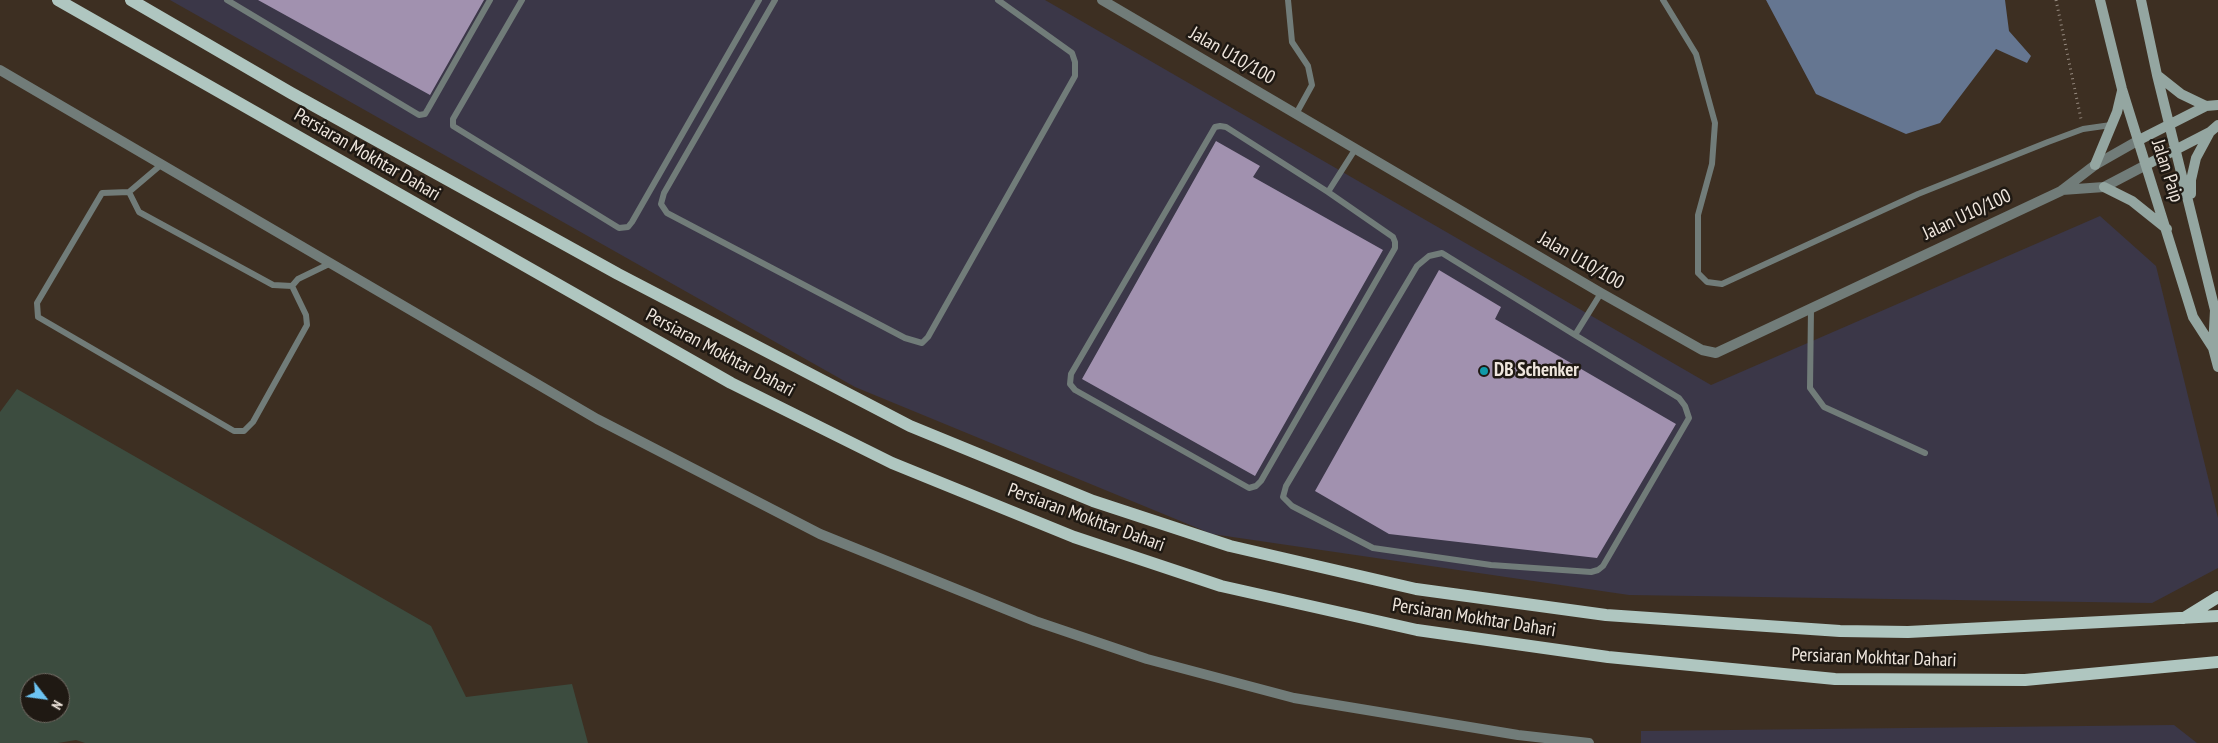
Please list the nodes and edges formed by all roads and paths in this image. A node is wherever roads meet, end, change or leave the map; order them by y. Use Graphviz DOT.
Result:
graph roads {
  1 [pos="58,0"];
  2 [pos="131,0"];
  3 [pos="227,0"];
  4 [pos="490,0"];
  5 [pos="522,0"];
  6 [pos="758,0"];
  7 [pos="775,0"];
  8 [pos="998,0"];
  9 [pos="1102,0"];
  10 [pos="1288,0"];
  11 [pos="1663,0"];
  12 [pos="2056,0"];
  13 [pos="2100,0"];
  14 [pos="2141,0"];
  15 [pos="0,70"];
  16 [pos="2157,75"];
  17 [pos="2122,89"];
  18 [pos="2218,105"];
  19 [pos="2206,106"];
  20 [pos="1296,114"];
  21 [pos="2111,124"];
  22 [pos="2170,124"];
  23 [pos="2214,128"];
  24 [pos="2083,129"];
  25 [pos="2139,140"];
  26 [pos="1356,148"];
  27 [pos="2175,150"];
  28 [pos="162,164"];
  29 [pos="2095,165"];
  30 [pos="2146,165"];
  31 [pos="2104,187"];
  32 [pos="2061,190"];
  33 [pos="129,192"];
  34 [pos="1328,192"];
  35 [pos="2190,206"];
  36 [pos="2168,230"];
  37 [pos="332,263"];
  38 [pos="292,286"];
  39 [pos="1601,293"];
  40 [pos="1811,309"];
  41 [pos="1575,335"];
  42 [pos="2213,348"];
  43 [pos="2218,367"];
  44 [pos="1925,453"];
  45 [pos="2218,597"];
  46 [pos="2218,616"];
  47 [pos="2182,619"];
  48 [pos="2218,662"];
  49 [pos="2176,667"];
  50 [pos="2218,672"];
  51 [pos="1589,743"];
  1 -- 49 [label="main road, Persiaran Mokhtar Dahari"];
  2 -- 47 [label="main road, Persiaran Mokhtar Dahari"];
  3 -- 4 [label="lane"];
  5 -- 6 [label="lane"];
  7 -- 8 [label="lane"];
  9 -- 20 [label="street, Jalan U10/100"];
  10 -- 20 [label="lane"];
  11 -- 24 [label="lane"];
  12 -- 24 [label="path"];
  13 -- 17 [label="street, Jalan Paip"];
  14 -- 16 [label="street, Jalan Paip"];
  15 -- 28 [label="street"];
  16 -- 19 [label="street"];
  16 -- 22 [label="street, Jalan Paip"];
  17 -- 21 [label="street"];
  17 -- 25 [label="street, Jalan Paip"];
  18 -- 19 [label="street"];
  19 -- 22 [label="street"];
  20 -- 26 [label="street, Jalan U10/100"];
  21 -- 24 [label="lane"];
  21 -- 29 [label="street"];
  22 -- 25 [label="street"];
  22 -- 27 [label="street, Jalan Paip"];
  23 -- 27 [label="street"];
  23 -- 35 [label="street"];
  25 -- 29 [label="street, Jalan U10/100"];
  25 -- 30 [label="street, Jalan Paip"];
  26 -- 34 [label="lane"];
  26 -- 39 [label="street, Jalan U10/100"];
  27 -- 30 [label="street"];
  27 -- 35 [label="street, Jalan Paip"];
  28 -- 33 [label="lane"];
  28 -- 37 [label="street"];
  29 -- 32 [label="street, Jalan U10/100"];
  30 -- 31 [label="street, Jalan U10/100"];
  30 -- 36 [label="street, Jalan Paip"];
  31 -- 32 [label="street, Jalan U10/100"];
  31 -- 36 [label="street"];
  32 -- 40 [label="street, Jalan U10/100"];
  33 -- 38 [label="lane"];
  33 -- 38 [label="lane"];
  34 -- 34 [label="lane"];
  35 -- 42 [label="street, Jalan Paip"];
  36 -- 42 [label="street, Jalan Paip"];
  37 -- 38 [label="lane"];
  37 -- 51 [label="street"];
  39 -- 40 [label="street, Jalan U10/100"];
  39 -- 41 [label="lane"];
  40 -- 44 [label="lane"];
  41 -- 41 [label="lane"];
  42 -- 43 [label="street, Jalan Paip"];
  45 -- 47 [label="main road"];
  46 -- 47 [label="main road, Persiaran Mokhtar Dahari"];
  48 -- 49 [label="main road, Persiaran Mokhtar Dahari"];
  49 -- 50 [label="main road"];
}
